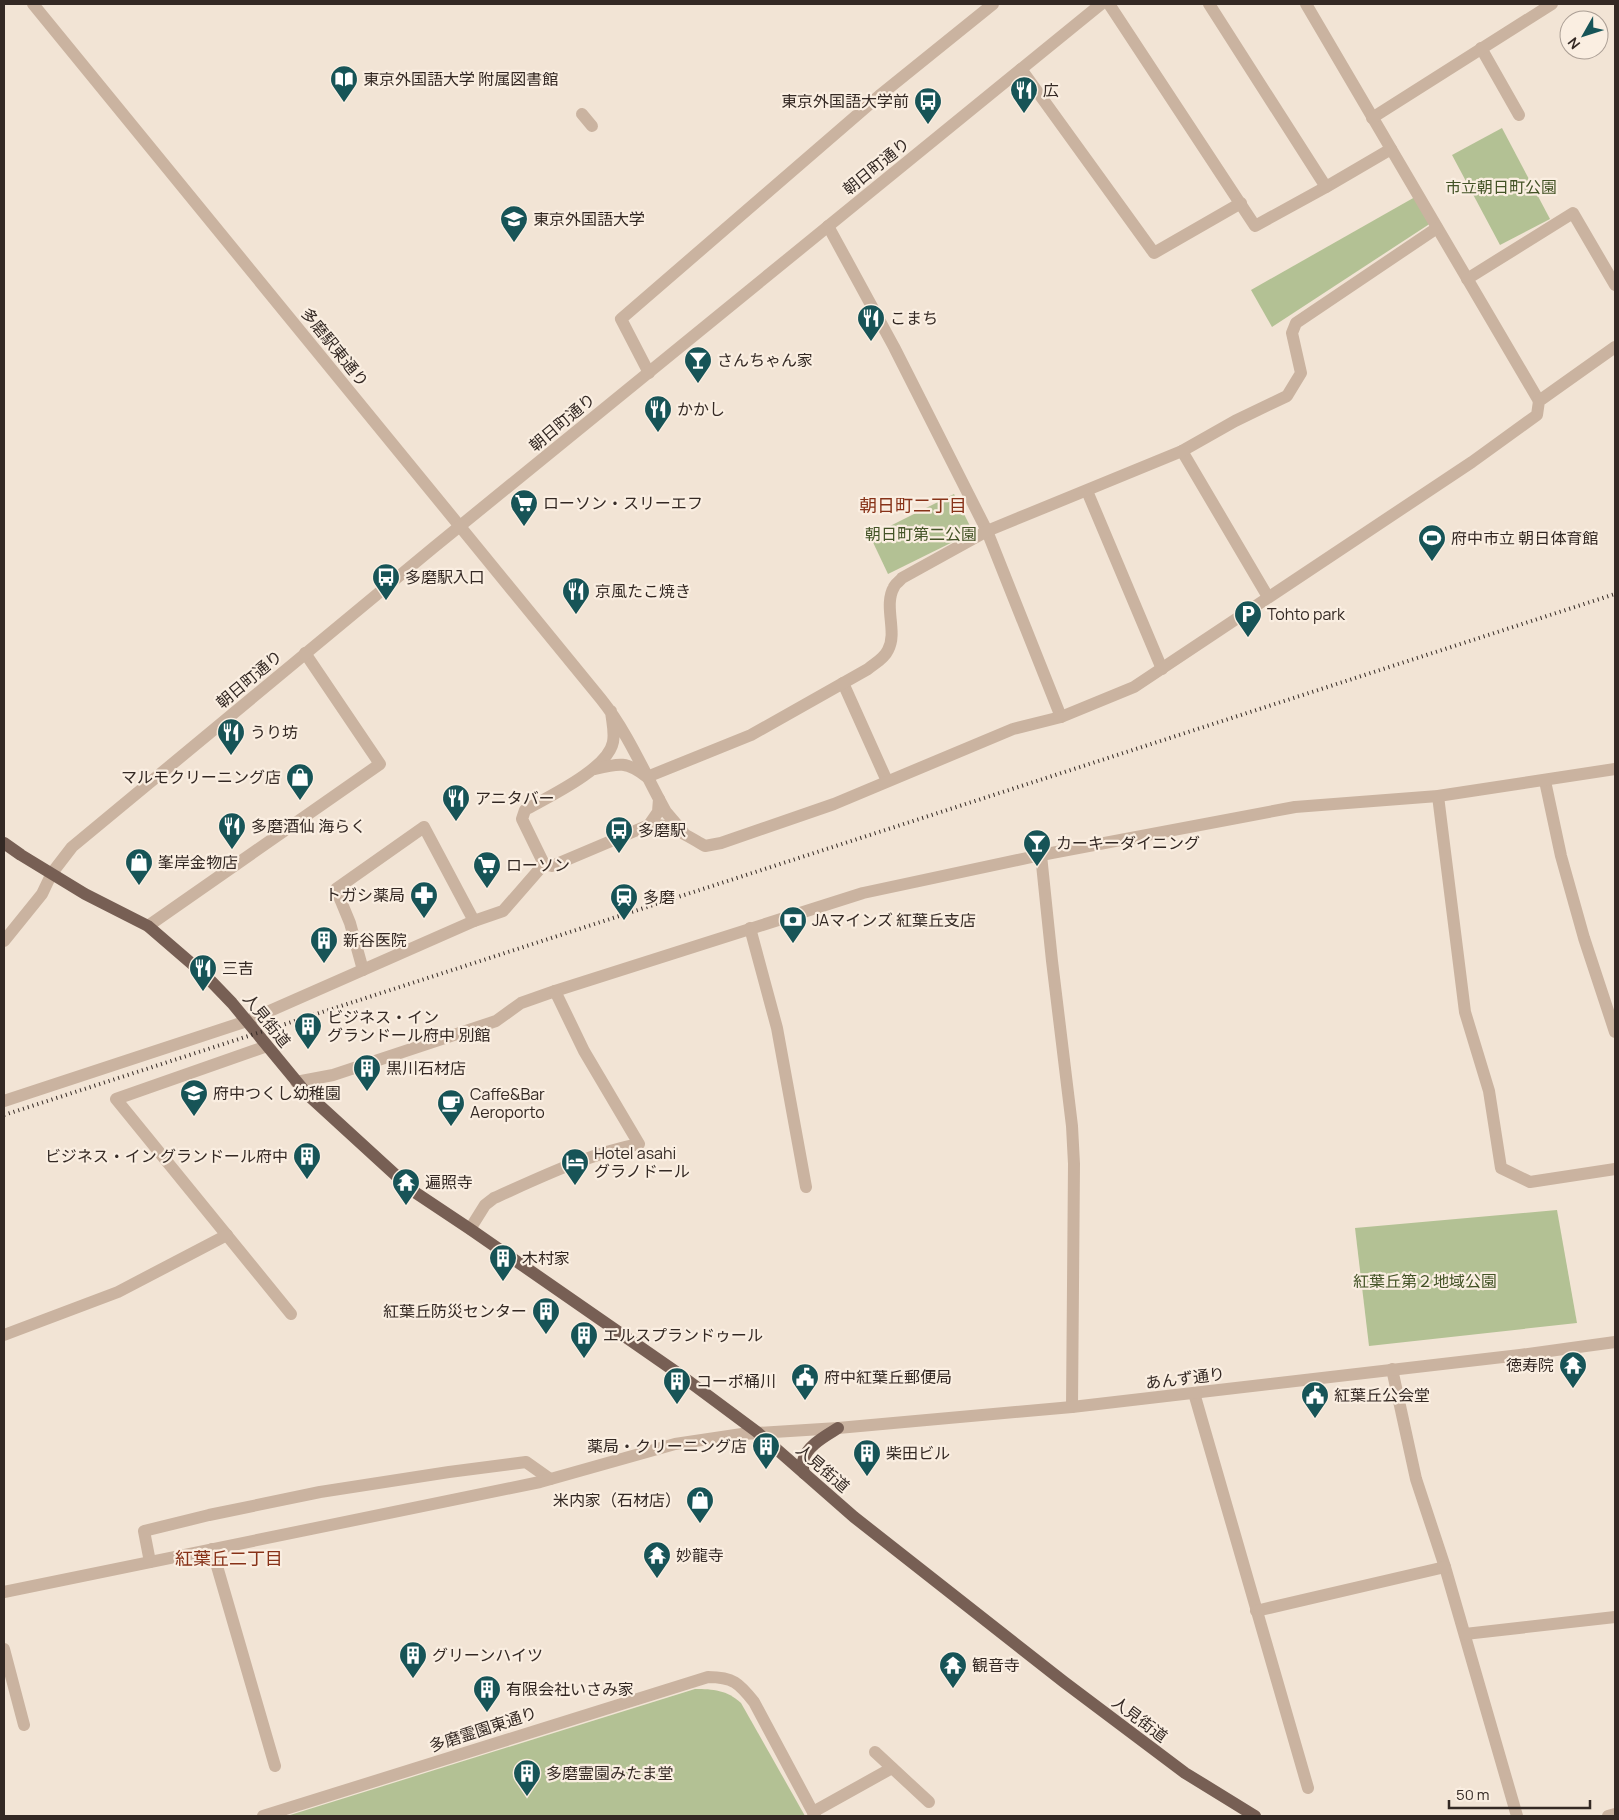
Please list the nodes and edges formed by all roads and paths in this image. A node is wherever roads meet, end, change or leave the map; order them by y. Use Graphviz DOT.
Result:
graph roads {
  1 [pos="33,4"];
  2 [pos="993,4"];
  3 [pos="1101,4"];
  4 [pos="1108,4"];
  5 [pos="1209,4"];
  6 [pos="1306,4"];
  7 [pos="1552,4"];
  8 [pos="1482,48"];
  9 [pos="1021,69"];
  10 [pos="582,114"];
  11 [pos="1518,116"];
  12 [pos="1372,118"];
  13 [pos="592,126"];
  14 [pos="1391,149"];
  15 [pos="1326,187"];
  16 [pos="1241,204"];
  17 [pos="828,226"];
  18 [pos="1437,228"];
  19 [pos="1466,278"];
  20 [pos="1615,285"];
  21 [pos="1615,347"];
  22 [pos="649,373"];
  23 [pos="1538,401"];
  24 [pos="1182,451"];
  25 [pos="1087,491"];
  26 [pos="460,526"];
  27 [pos="987,532"];
  28 [pos="1268,597"];
  29 [pos="305,653"];
  30 [pos="1162,669"];
  31 [pos="843,683"];
  32 [pos="611,711"];
  33 [pos="1061,717"];
  34 [pos="1615,769"];
  35 [pos="593,770"];
  36 [pos="647,777"];
  37 [pos="1545,780"];
  38 [pos="887,781"];
  39 [pos="1438,796"];
  40 [pos="659,799"];
  41 [pos="649,825"];
  42 [pos="686,836"];
  43 [pos="4,842"];
  44 [pos="1042,855"];
  45 [pos="544,864"];
  46 [pos="52,873"];
  47 [pos="474,921"];
  48 [pos="148,926"];
  49 [pos="750,928"];
  50 [pos="4,940"];
  51 [pos="363,970"];
  52 [pos="555,991"];
  53 [pos="247,1021"];
  54 [pos="1615,1032"];
  55 [pos="267,1046"];
  56 [pos="296,1082"];
  57 [pos="4,1101"];
  58 [pos="1615,1169"];
  59 [pos="806,1187"];
  60 [pos="470,1229"];
  61 [pos="228,1235"];
  62 [pos="291,1314"];
  63 [pos="4,1335"];
  64 [pos="1615,1342"];
  65 [pos="1392,1369"];
  66 [pos="1194,1393"];
  67 [pos="1072,1407"];
  68 [pos="838,1428"];
  69 [pos="757,1432"];
  70 [pos="804,1473"];
  71 [pos="550,1479"];
  72 [pos="212,1549"];
  73 [pos="150,1562"];
  74 [pos="1445,1567"];
  75 [pos="4,1592"];
  76 [pos="1256,1611"];
  77 [pos="1615,1617"];
  78 [pos="1464,1634"];
  79 [pos="4,1649"];
  80 [pos="24,1725"];
  81 [pos="875,1752"];
  82 [pos="275,1766"];
  83 [pos="892,1768"];
  84 [pos="1308,1788"];
  85 [pos="929,1802"];
  86 [pos="814,1814"];
  87 [pos="1615,1814"];
  88 [pos="263,1816"];
  89 [pos="1255,1816"];
  90 [pos="1517,1816"];
  91 [pos="1608,1816"];
  1 -- 26 [label="street, 多磨駅東通り"];
  2 -- 22 [label="street"];
  3 -- 9 [label="street, 朝日町通り"];
  4 -- 16 [label="street"];
  5 -- 15 [label="street"];
  6 -- 12 [label="street"];
  7 -- 8 [label="street"];
  8 -- 11 [label="street"];
  8 -- 12 [label="street"];
  9 -- 16 [label="street"];
  9 -- 17 [label="street, 朝日町通り"];
  10 -- 13 [label="street"];
  12 -- 14 [label="street"];
  14 -- 15 [label="street"];
  14 -- 18 [label="street"];
  15 -- 16 [label="street"];
  17 -- 22 [label="street, 朝日町通り"];
  17 -- 27 [label="street"];
  18 -- 19 [label="street"];
  18 -- 24 [label="street"];
  19 -- 20 [label="street"];
  19 -- 23 [label="street"];
  21 -- 23 [label="street"];
  22 -- 26 [label="street, 朝日町通り"];
  23 -- 28 [label="street"];
  24 -- 25 [label="street"];
  24 -- 28 [label="street"];
  25 -- 27 [label="street"];
  25 -- 30 [label="street"];
  26 -- 29 [label="street, 朝日町通り"];
  26 -- 32 [label="street, 多磨駅東通り"];
  27 -- 31 [label="street"];
  27 -- 33 [label="street"];
  28 -- 30 [label="street"];
  29 -- 46 [label="street, 朝日町通り"];
  29 -- 48 [label="street"];
  30 -- 33 [label="street"];
  31 -- 36 [label="street"];
  31 -- 38 [label="street"];
  32 -- 35 [label="street"];
  32 -- 36 [label="street, 多磨駅東通り"];
  33 -- 38 [label="street"];
  34 -- 37 [label="street"];
  35 -- 36 [label="street"];
  35 -- 45 [label="street"];
  36 -- 40 [label="street, 多磨駅東通り"];
  37 -- 39 [label="street"];
  37 -- 54 [label="street"];
  38 -- 42 [label="street"];
  39 -- 44 [label="street"];
  39 -- 58 [label="street"];
  40 -- 41 [label="street"];
  40 -- 42 [label="street, 多磨駅東通り"];
  41 -- 42 [label="street"];
  41 -- 45 [label="street"];
  43 -- 46 [label="main road, 人見街道"];
  44 -- 49 [label="street"];
  44 -- 67 [label="street"];
  45 -- 47 [label="street"];
  46 -- 48 [label="main road, 人見街道"];
  46 -- 50 [label="street, 朝日町通り"];
  47 -- 51 [label="street"];
  47 -- 51 [label="street"];
  48 -- 53 [label="main road, 人見街道"];
  49 -- 52 [label="street"];
  49 -- 59 [label="street"];
  51 -- 53 [label="street"];
  52 -- 56 [label="street"];
  52 -- 60 [label="street"];
  53 -- 55 [label="main road, 人見街道"];
  53 -- 57 [label="street"];
  55 -- 56 [label="main road, 人見街道"];
  55 -- 61 [label="street"];
  56 -- 60 [label="main road, 人見街道"];
  60 -- 69 [label="main road, 人見街道"];
  61 -- 62 [label="street"];
  61 -- 63 [label="street"];
  64 -- 65 [label="street, あんず通り"];
  65 -- 66 [label="street, あんず通り"];
  65 -- 74 [label="street"];
  66 -- 67 [label="street, あんず通り"];
  66 -- 76 [label="street"];
  67 -- 68 [label="street, あんず通り"];
  68 -- 69 [label="street, あんず通り"];
  68 -- 70 [label="main road"];
  69 -- 70 [label="main road, 人見街道"];
  69 -- 71 [label="street, あんず通り"];
  70 -- 89 [label="main road, 人見街道"];
  71 -- 72 [label="street, あんず通り"];
  71 -- 73 [label="street"];
  72 -- 73 [label="street, あんず通り"];
  72 -- 82 [label="street"];
  73 -- 75 [label="street, あんず通り"];
  74 -- 76 [label="street"];
  74 -- 78 [label="street"];
  76 -- 84 [label="street"];
  77 -- 78 [label="street"];
  78 -- 90 [label="street"];
  79 -- 80 [label="street"];
  81 -- 83 [label="street"];
  83 -- 85 [label="street"];
  83 -- 86 [label="street"];
  86 -- 88 [label="street, 多磨霊園東通り"];
  87 -- 91 [label="street"];
}
